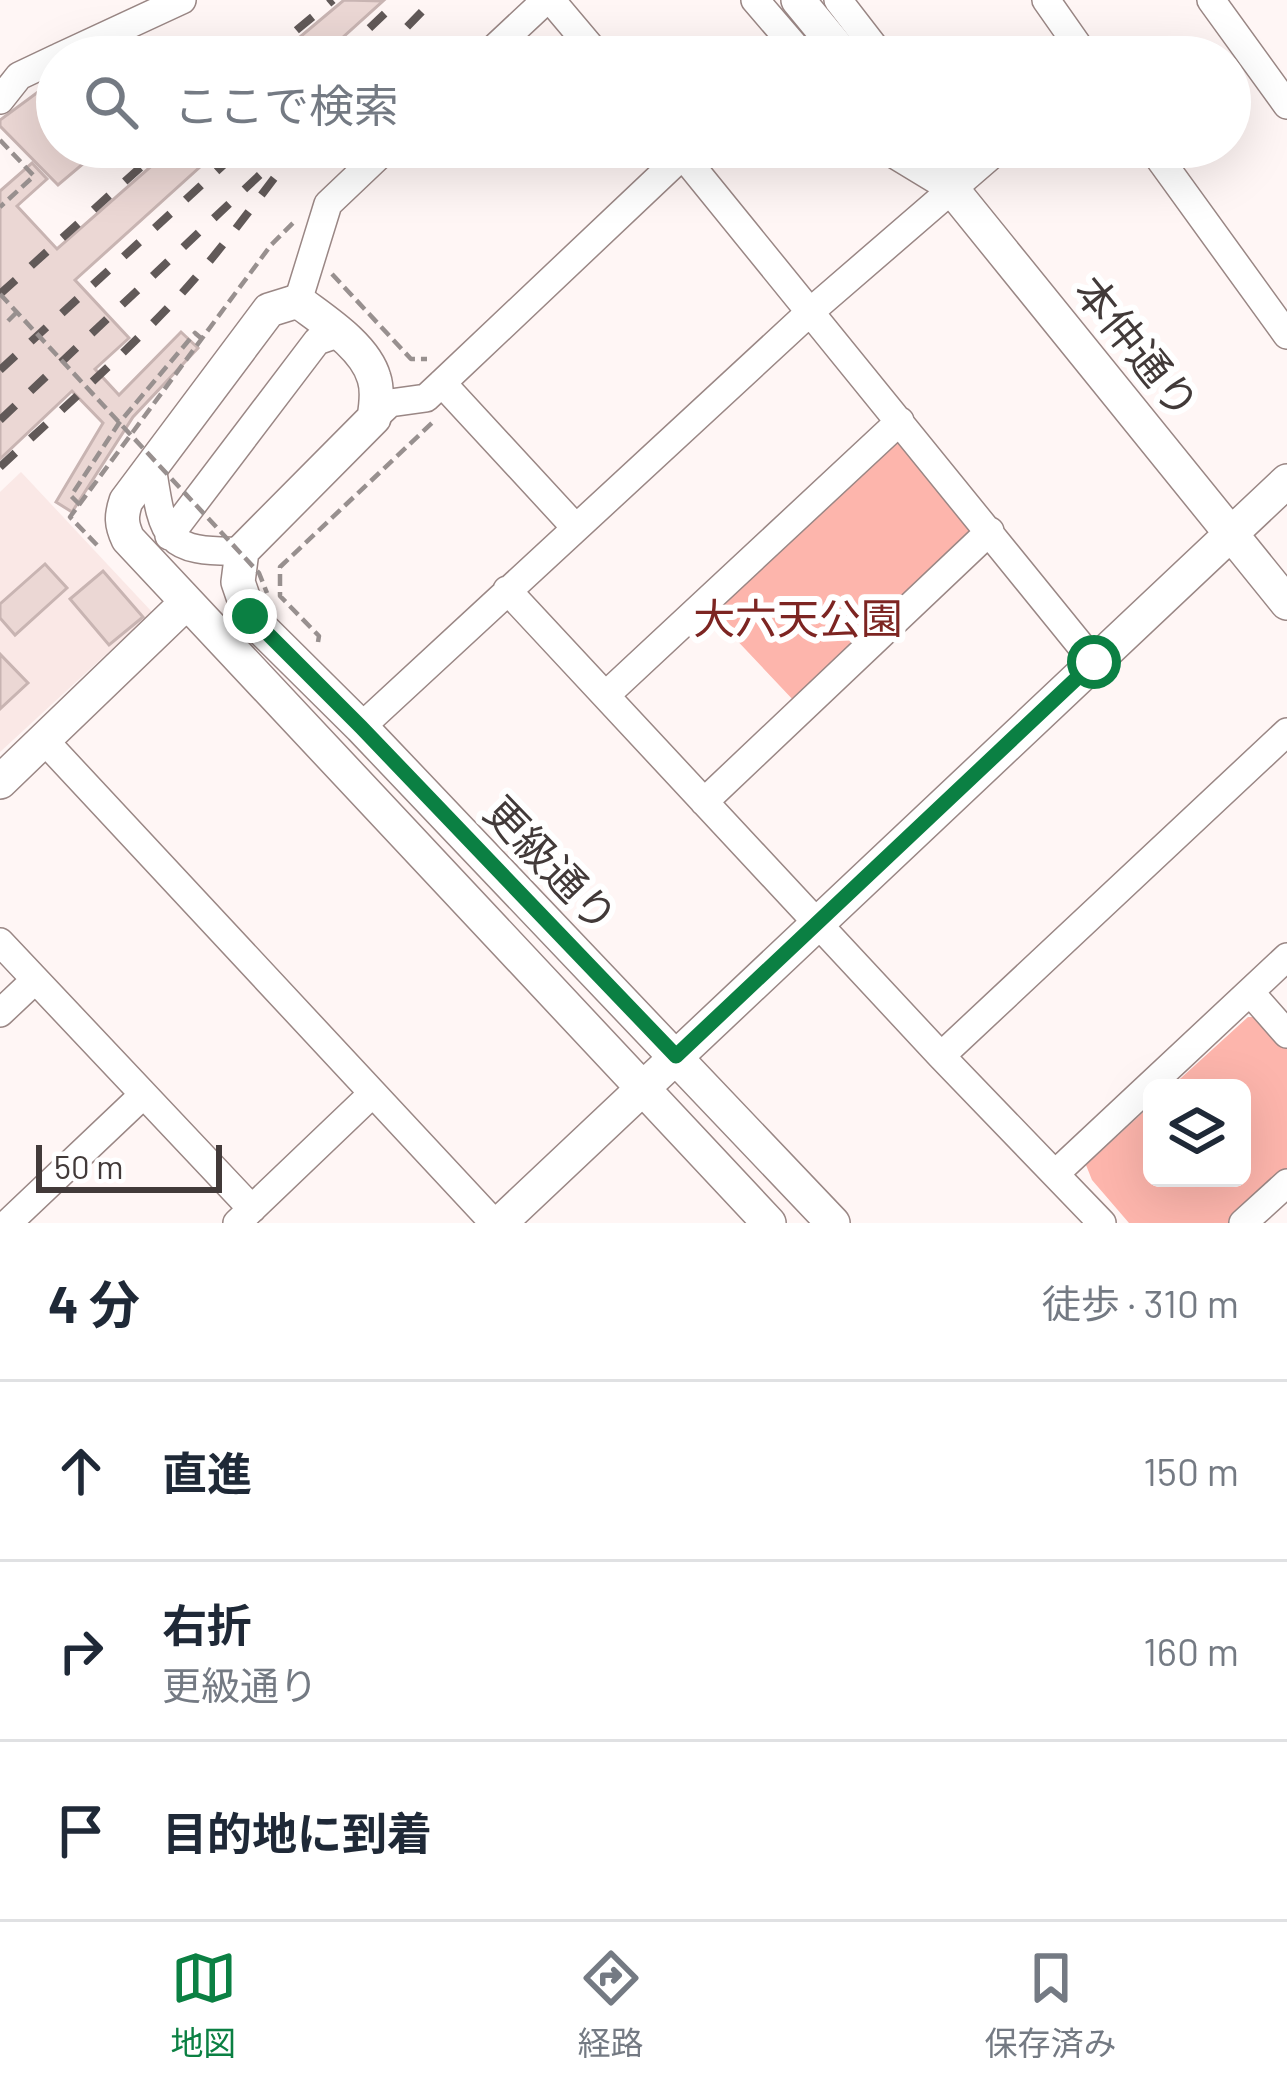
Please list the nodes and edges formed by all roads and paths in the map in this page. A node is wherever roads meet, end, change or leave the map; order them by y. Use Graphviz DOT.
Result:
graph roads {
  1 [pos="182,0"];
  2 [pos="548,0"];
  3 [pos="754,0"];
  4 [pos="798,0"];
  5 [pos="838,0"];
  6 [pos="1046,0"];
  7 [pos="1211,0"];
  8 [pos="130,9"];
  9 [pos="90,36"];
  10 [pos="508,36"];
  11 [pos="580,36"];
  12 [pos="786,36"];
  13 [pos="828,36"];
  14 [pos="866,36"];
  15 [pos="1071,36"];
  16 [pos="1237,36"];
  17 [pos="1251,55"];
  18 [pos="36,68"];
  19 [pos="0,100"];
  20 [pos="1287,105"];
  21 [pos="0,140"];
  22 [pos="366,168"];
  23 [pos="661,168"];
  24 [pos="694,168"];
  25 [pos="917,168"];
  26 [pos="935,168"];
  27 [pos="944,168"];
  28 [pos="976,168"];
  29 [pos="1166,168"];
  30 [pos="952,189"];
  31 [pos="0,207"];
  32 [pos="271,245"];
  33 [pos="283,250"];
  34 [pos="322,263"];
  35 [pos="0,293"];
  36 [pos="298,301"];
  37 [pos="17,312"];
  38 [pos="810,312"];
  39 [pos="8,321"];
  40 [pos="340,333"];
  41 [pos="1287,335"];
  42 [pos="202,339"];
  43 [pos="439,371"];
  44 [pos="374,377"];
  45 [pos="374,418"];
  46 [pos="900,422"];
  47 [pos="119,423"];
  48 [pos="430,424"];
  49 [pos="152,466"];
  50 [pos="1287,481"];
  51 [pos="80,505"];
  52 [pos="575,527"];
  53 [pos="990,531"];
  54 [pos="1232,533"];
  55 [pos="169,536"];
  56 [pos="242,551"];
  57 [pos="507,590"];
  58 [pos="267,593"];
  59 [pos="188,602"];
  60 [pos="1287,603"];
  61 [pos="318,646"];
  62 [pos="1094,662"];
  63 [pos="606,695"];
  64 [pos="361,727"];
  65 [pos="1287,732"];
  66 [pos="44,740"];
  67 [pos="0,782"];
  68 [pos="704,802"];
  69 [pos="818,924"];
  70 [pos="0,942"];
  71 [pos="1287,957"];
  72 [pos="35,980"];
  73 [pos="1250,992"];
  74 [pos="0,1013"];
  75 [pos="1287,1034"];
  76 [pos="676,1056"];
  77 [pos="941,1056"];
  78 [pos="642,1087"];
  79 [pos="373,1094"];
  80 [pos="143,1095"];
  81 [pos="1055,1174"];
  82 [pos="1287,1183"];
  83 [pos="244,1216"];
  84 [pos="8,1223"];
  85 [pos="497,1223"];
  86 [pos="769,1223"];
  87 [pos="833,1223"];
  88 [pos="1102,1223"];
  89 [pos="1244,1223"];
  1 -- 8 [label="street"];
  2 -- 10 [label="street"];
  2 -- 11 [label="street"];
  3 -- 12 [label="street"];
  4 -- 13 [label="street"];
  5 -- 14 [label="street"];
  6 -- 15 [label="street"];
  7 -- 16 [label="street"];
  8 -- 9 [label="street"];
  17 -- 20 [label="street"];
  18 -- 19 [label="street"];
  21 -- 31 [label="path"];
  22 -- 36 [label="street"];
  23 -- 43 [label="street"];
  24 -- 38 [label="street"];
  25 -- 30 [label="street"];
  26 -- 30 [label="street, 本仲通り"];
  27 -- 30 [label="street"];
  28 -- 30 [label="street"];
  29 -- 41 [label="street"];
  30 -- 38 [label="street"];
  30 -- 54 [label="street, 本仲通り"];
  32 -- 33 [label="path"];
  34 -- 43 [label="path"];
  35 -- 37 [label="path, bridge"];
  36 -- 40 [label="street"];
  36 -- 49 [label="street"];
  37 -- 39 [label="path, bridge"];
  37 -- 47 [label="path, bridge"];
  38 -- 46 [label="street"];
  38 -- 52 [label="street"];
  40 -- 44 [label="street"];
  40 -- 55 [label="street"];
  42 -- 47 [label="path"];
  43 -- 44 [label="street"];
  43 -- 45 [label="street"];
  43 -- 52 [label="street"];
  44 -- 45 [label="street"];
  45 -- 56 [label="street"];
  46 -- 53 [label="street"];
  46 -- 63 [label="street"];
  47 -- 51 [label="path"];
  47 -- 58 [label="path, bridge"];
  48 -- 61 [label="path"];
  49 -- 55 [label="street"];
  49 -- 59 [label="street, 更級通り"];
  50 -- 54 [label="street"];
  52 -- 57 [label="street"];
  53 -- 62 [label="street"];
  53 -- 68 [label="street"];
  54 -- 60 [label="street, 本仲通り"];
  54 -- 62 [label="street"];
  55 -- 56 [label="street"];
  56 -- 64 [label="street, 更級通り"];
  57 -- 63 [label="street"];
  57 -- 64 [label="street"];
  59 -- 66 [label="street"];
  59 -- 78 [label="street, 更級通り"];
  62 -- 69 [label="street"];
  63 -- 68 [label="street"];
  64 -- 76 [label="street, 更級通り"];
  65 -- 77 [label="street"];
  66 -- 67 [label="street"];
  66 -- 79 [label="street"];
  68 -- 69 [label="street"];
  69 -- 76 [label="street"];
  69 -- 77 [label="street"];
  70 -- 72 [label="street"];
  71 -- 73 [label="street"];
  72 -- 74 [label="street"];
  72 -- 80 [label="street"];
  73 -- 75 [label="street"];
  73 -- 81 [label="street"];
  76 -- 78 [label="street"];
  76 -- 87 [label="street, 更級通り"];
  77 -- 81 [label="street"];
  78 -- 85 [label="street"];
  78 -- 86 [label="street, 更級通り"];
  79 -- 83 [label="street"];
  79 -- 85 [label="street"];
  80 -- 83 [label="street"];
  80 -- 84 [label="street"];
  81 -- 88 [label="street"];
  82 -- 89 [label="street"];
}
